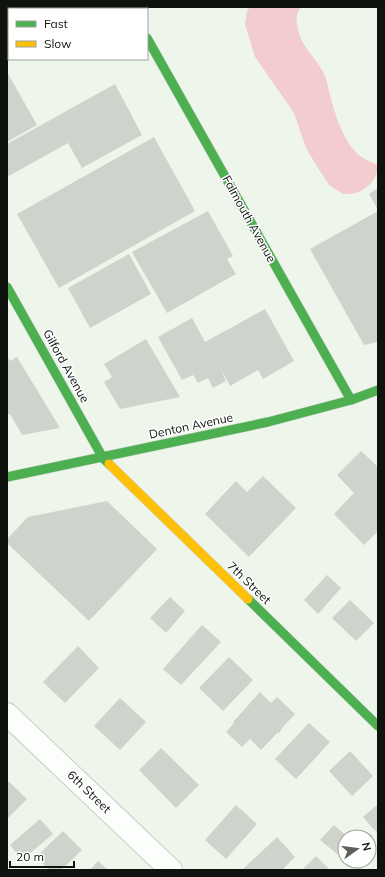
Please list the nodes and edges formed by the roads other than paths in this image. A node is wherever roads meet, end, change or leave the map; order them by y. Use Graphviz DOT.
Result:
graph roads {
  1 [pos="148,40"];
  2 [pos="7,287"];
  3 [pos="378,390"];
  4 [pos="351,400"];
  5 [pos="103,458"];
  6 [pos="7,477"];
  7 [pos="7,714"];
  8 [pos="378,726"];
  9 [pos="171,870"];
  1 -- 4 [label="street, Falmouth Avenue"];
  2 -- 5 [label="street, Gilford Avenue"];
  3 -- 4 [label="street, Denton Avenue"];
  4 -- 5 [label="street, Denton Avenue"];
  5 -- 6 [label="street, Denton Avenue"];
  5 -- 8 [label="street, 7th Street"];
  7 -- 9 [label="street, 6th Street"];
}
